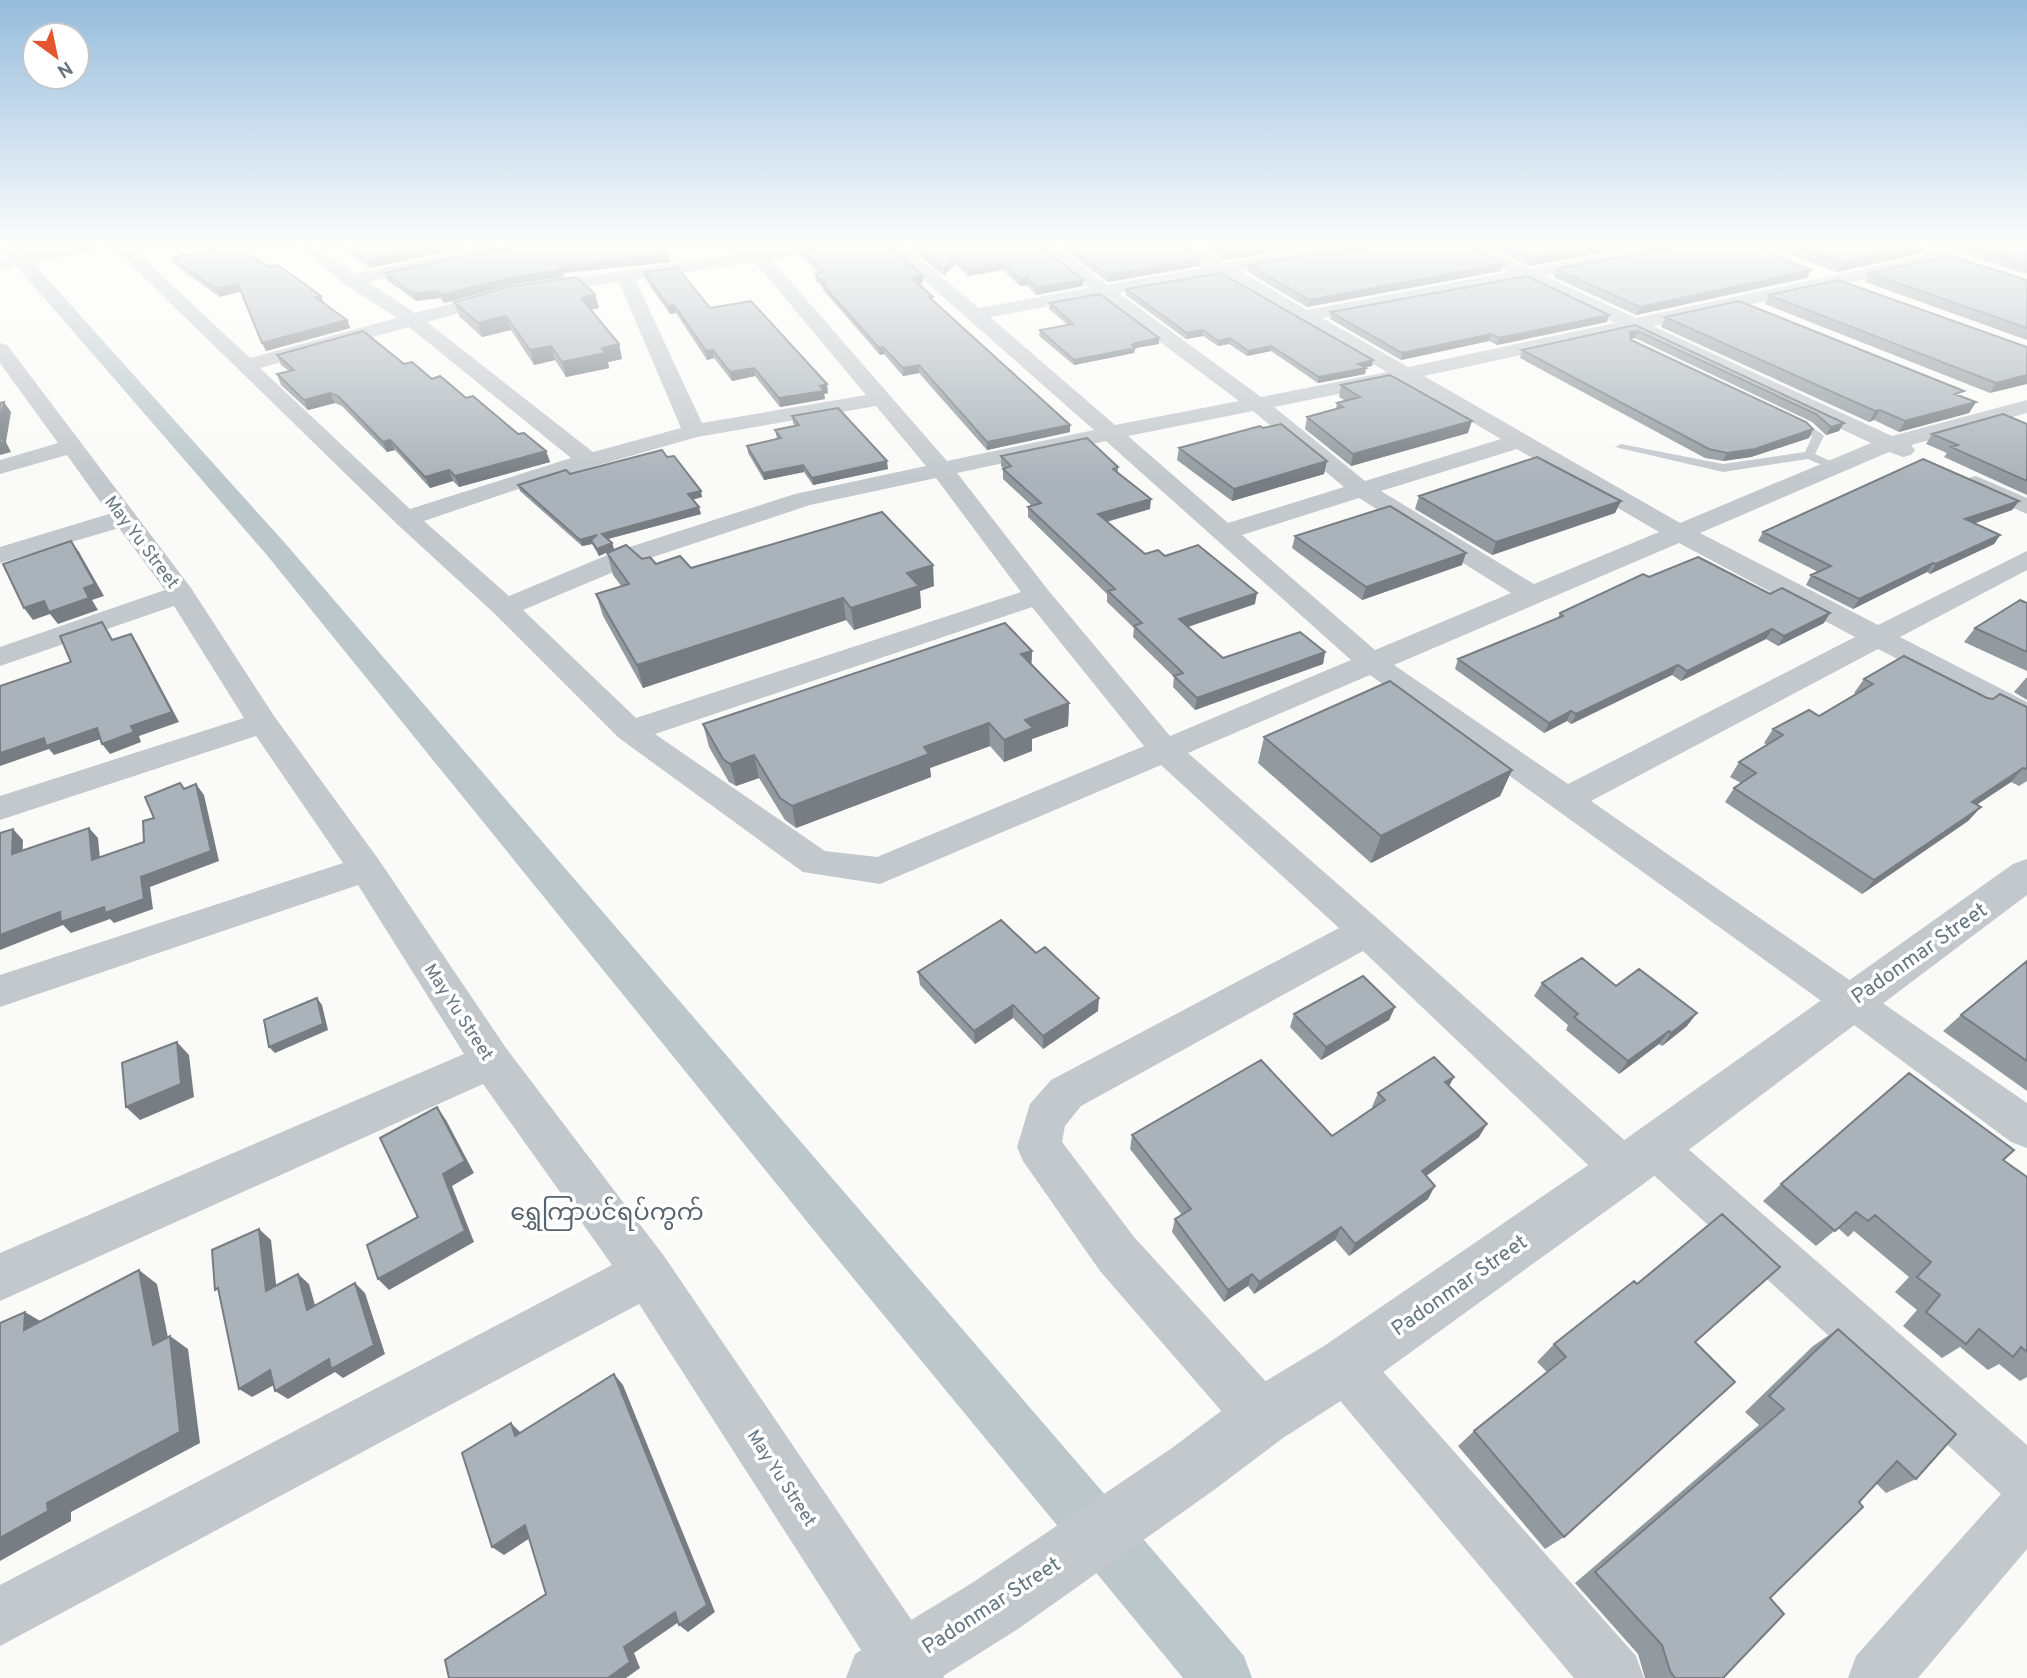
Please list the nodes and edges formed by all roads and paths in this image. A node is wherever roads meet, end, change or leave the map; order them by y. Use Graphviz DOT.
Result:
graph roads {
  1 [pos="201,323"];
  2 [pos="396,323"];
  3 [pos="416,323"];
  4 [pos="646,323"];
  5 [pos="815,323"];
  6 [pos="986,323"];
  7 [pos="1148,323"];
  8 [pos="1315,323"];
  9 [pos="1641,323"];
  10 [pos="1638,324"];
  11 [pos="245,366"];
  12 [pos="10,374"];
  13 [pos="1402,375"];
  14 [pos="878,398"];
  15 [pos="1980,401"];
  16 [pos="1257,404"];
  17 [pos="2017,408"];
  18 [pos="1783,414"];
  19 [pos="694,430"];
  20 [pos="1111,433"];
  21 [pos="1518,442"];
  22 [pos="1889,444"];
  23 [pos="71,447"];
  24 [pos="1620,447"];
  25 [pos="1809,455"];
  26 [pos="589,461"];
  27 [pos="1927,461"];
  28 [pos="0,467"];
  29 [pos="1835,467"];
  30 [pos="943,471"];
  31 [pos="1952,472"];
  32 [pos="1361,489"];
  33 [pos="2027,506"];
  34 [pos="124,518"];
  35 [pos="406,519"];
  36 [pos="1221,533"];
  37 [pos="1680,533"];
  38 [pos="0,555"];
  39 [pos="2027,559"];
  40 [pos="181,594"];
  41 [pos="1038,596"];
  42 [pos="1535,596"];
  43 [pos="505,608"];
  44 [pos="1878,638"];
  45 [pos="0,657"];
  46 [pos="1373,664"];
  47 [pos="2027,715"];
  48 [pos="263,723"];
  49 [pos="630,731"];
  50 [pos="1163,749"];
  51 [pos="1564,800"];
  52 [pos="0,808"];
  53 [pos="366,869"];
  54 [pos="2021,887"];
  55 [pos="1367,932"];
  56 [pos="0,991"];
  57 [pos="1852,1001"];
  58 [pos="491,1062"];
  59 [pos="2027,1128"];
  60 [pos="1639,1158"];
  61 [pos="647,1273"];
  62 [pos="0,1276"];
  63 [pos="1343,1366"];
  64 [pos="1262,1417"];
  65 [pos="2027,1481"];
  66 [pos="2027,1506"];
  67 [pos="0,1617"];
  68 [pos="899,1673"];
  69 [pos="1615,1678"];
  70 [pos="1878,1678"];
  1 -- 11 [label="street"];
  2 -- 11 [label="street"];
  3 -- 26 [label="street"];
  4 -- 19 [label="street"];
  5 -- 14 [label="street"];
  6 -- 20 [label="street"];
  7 -- 16 [label="street"];
  8 -- 13 [label="street"];
  9 -- 10 [label="street"];
  10 -- 13 [label="street"];
  10 -- 22 [label="street"];
  11 -- 35 [label="street"];
  12 -- 23 [label="street, May Yu Street"];
  13 -- 16 [label="street"];
  13 -- 21 [label="street"];
  14 -- 19 [label="street"];
  14 -- 30 [label="street"];
  15 -- 17 [label="street"];
  16 -- 20 [label="street"];
  16 -- 32 [label="street"];
  17 -- 22 [label="street"];
  18 -- 25 [label="lane"];
  19 -- 26 [label="street"];
  20 -- 30 [label="street"];
  20 -- 36 [label="street"];
  21 -- 32 [label="street"];
  21 -- 37 [label="street"];
  22 -- 27 [label="street"];
  22 -- 29 [label="street"];
  23 -- 28 [label="street"];
  23 -- 34 [label="street, May Yu Street"];
  24 -- 25 [label="lane"];
  25 -- 29 [label="lane"];
  26 -- 35 [label="street"];
  29 -- 37 [label="street"];
  30 -- 41 [label="street"];
  30 -- 43 [label="street"];
  31 -- 33 [label="street"];
  32 -- 36 [label="street"];
  32 -- 42 [label="street"];
  34 -- 38 [label="street"];
  34 -- 40 [label="street, May Yu Street"];
  35 -- 43 [label="street"];
  36 -- 46 [label="street"];
  37 -- 42 [label="street"];
  37 -- 44 [label="street"];
  39 -- 44 [label="street"];
  40 -- 45 [label="street"];
  40 -- 48 [label="street, May Yu Street"];
  41 -- 49 [label="street"];
  41 -- 50 [label="street"];
  42 -- 46 [label="street"];
  43 -- 49 [label="street"];
  44 -- 47 [label="street"];
  44 -- 51 [label="street"];
  46 -- 50 [label="street"];
  46 -- 51 [label="street"];
  48 -- 52 [label="street"];
  48 -- 53 [label="street, May Yu Street"];
  49 -- 50 [label="street"];
  50 -- 55 [label="street"];
  51 -- 57 [label="street"];
  53 -- 56 [label="street"];
  53 -- 58 [label="street, May Yu Street"];
  54 -- 57 [label="street, Padonmar Street"];
  55 -- 60 [label="street"];
  55 -- 64 [label="street"];
  57 -- 59 [label="street"];
  57 -- 60 [label="street, Padonmar Street"];
  58 -- 61 [label="street, May Yu Street"];
  58 -- 62 [label="street"];
  60 -- 63 [label="street, Padonmar Street"];
  60 -- 65 [label="street"];
  61 -- 67 [label="street"];
  61 -- 68 [label="street, May Yu Street"];
  63 -- 64 [label="street, Padonmar Street"];
  63 -- 69 [label="street"];
  64 -- 68 [label="street, Padonmar Street"];
  66 -- 70 [label="street"];
}
